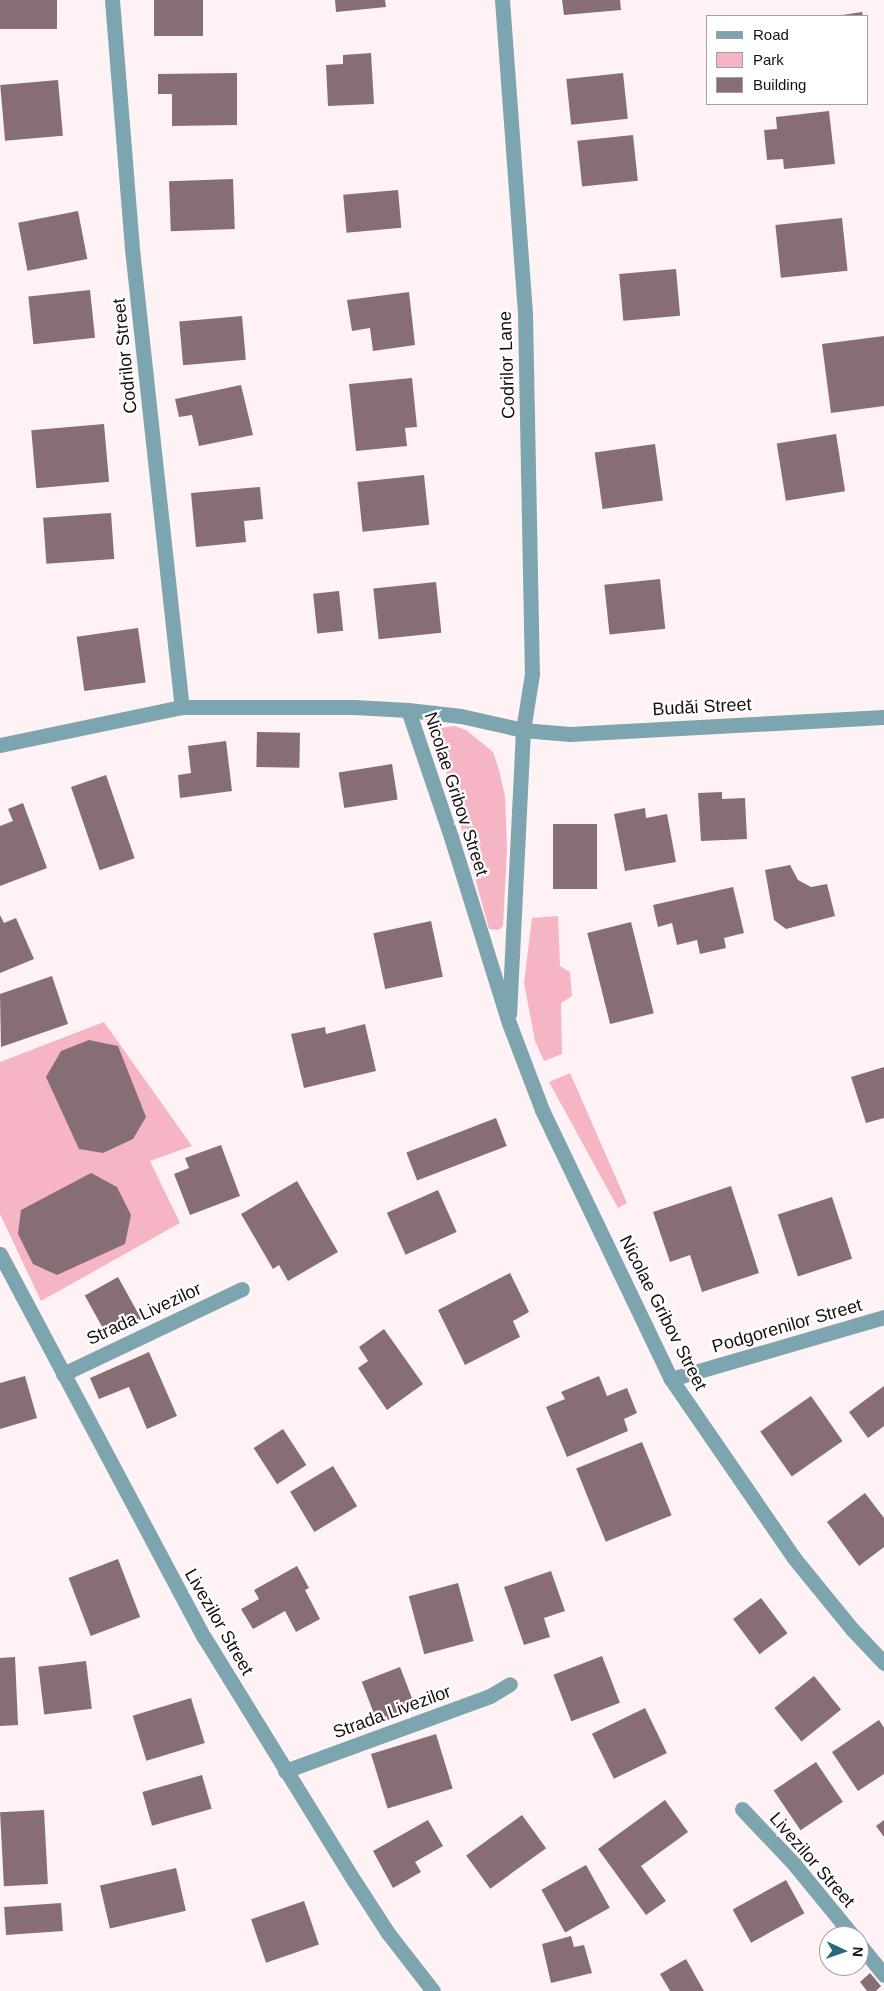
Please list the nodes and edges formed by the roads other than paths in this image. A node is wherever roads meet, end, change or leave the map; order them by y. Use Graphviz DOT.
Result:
graph roads {
  1 [pos="112,0"];
  2 [pos="502,0"];
  3 [pos="182,707"];
  4 [pos="408,710"];
  5 [pos="884,717"];
  6 [pos="523,730"];
  7 [pos="0,745"];
  8 [pos="509,1023"];
  9 [pos="0,1254"];
  10 [pos="242,1289"];
  11 [pos="884,1317"];
  12 [pos="63,1374"];
  13 [pos="671,1379"];
  14 [pos="884,1663"];
  15 [pos="510,1684"];
  16 [pos="285,1770"];
  17 [pos="742,1809"];
  18 [pos="845,1926"];
  19 [pos="869,1956"];
  20 [pos="884,1975"];
  21 [pos="433,1991"];
  1 -- 3 [label="street, Codrilor Street"];
  2 -- 6 [label="street, Codrilor Lane"];
  3 -- 4 [label="street"];
  3 -- 7 [label="street"];
  4 -- 6 [label="street, Nicolae Gribov Street"];
  4 -- 8 [label="street, Nicolae Gribov Street"];
  5 -- 6 [label="street, Budăi Street"];
  6 -- 8 [label="street, Nicolae Gribov Street"];
  8 -- 13 [label="street, Nicolae Gribov Street"];
  9 -- 12 [label="street, Livezilor Street"];
  10 -- 12 [label="street, Strada Livezilor"];
  11 -- 13 [label="street, Podgorenilor Street"];
  12 -- 16 [label="street, Livezilor Street"];
  13 -- 14 [label="street, Nicolae Gribov Street"];
  15 -- 16 [label="street, Strada Livezilor"];
  16 -- 21 [label="street, Livezilor Street"];
  17 -- 18 [label="street, Livezilor Street"];
  19 -- 20 [label="street"];
}
